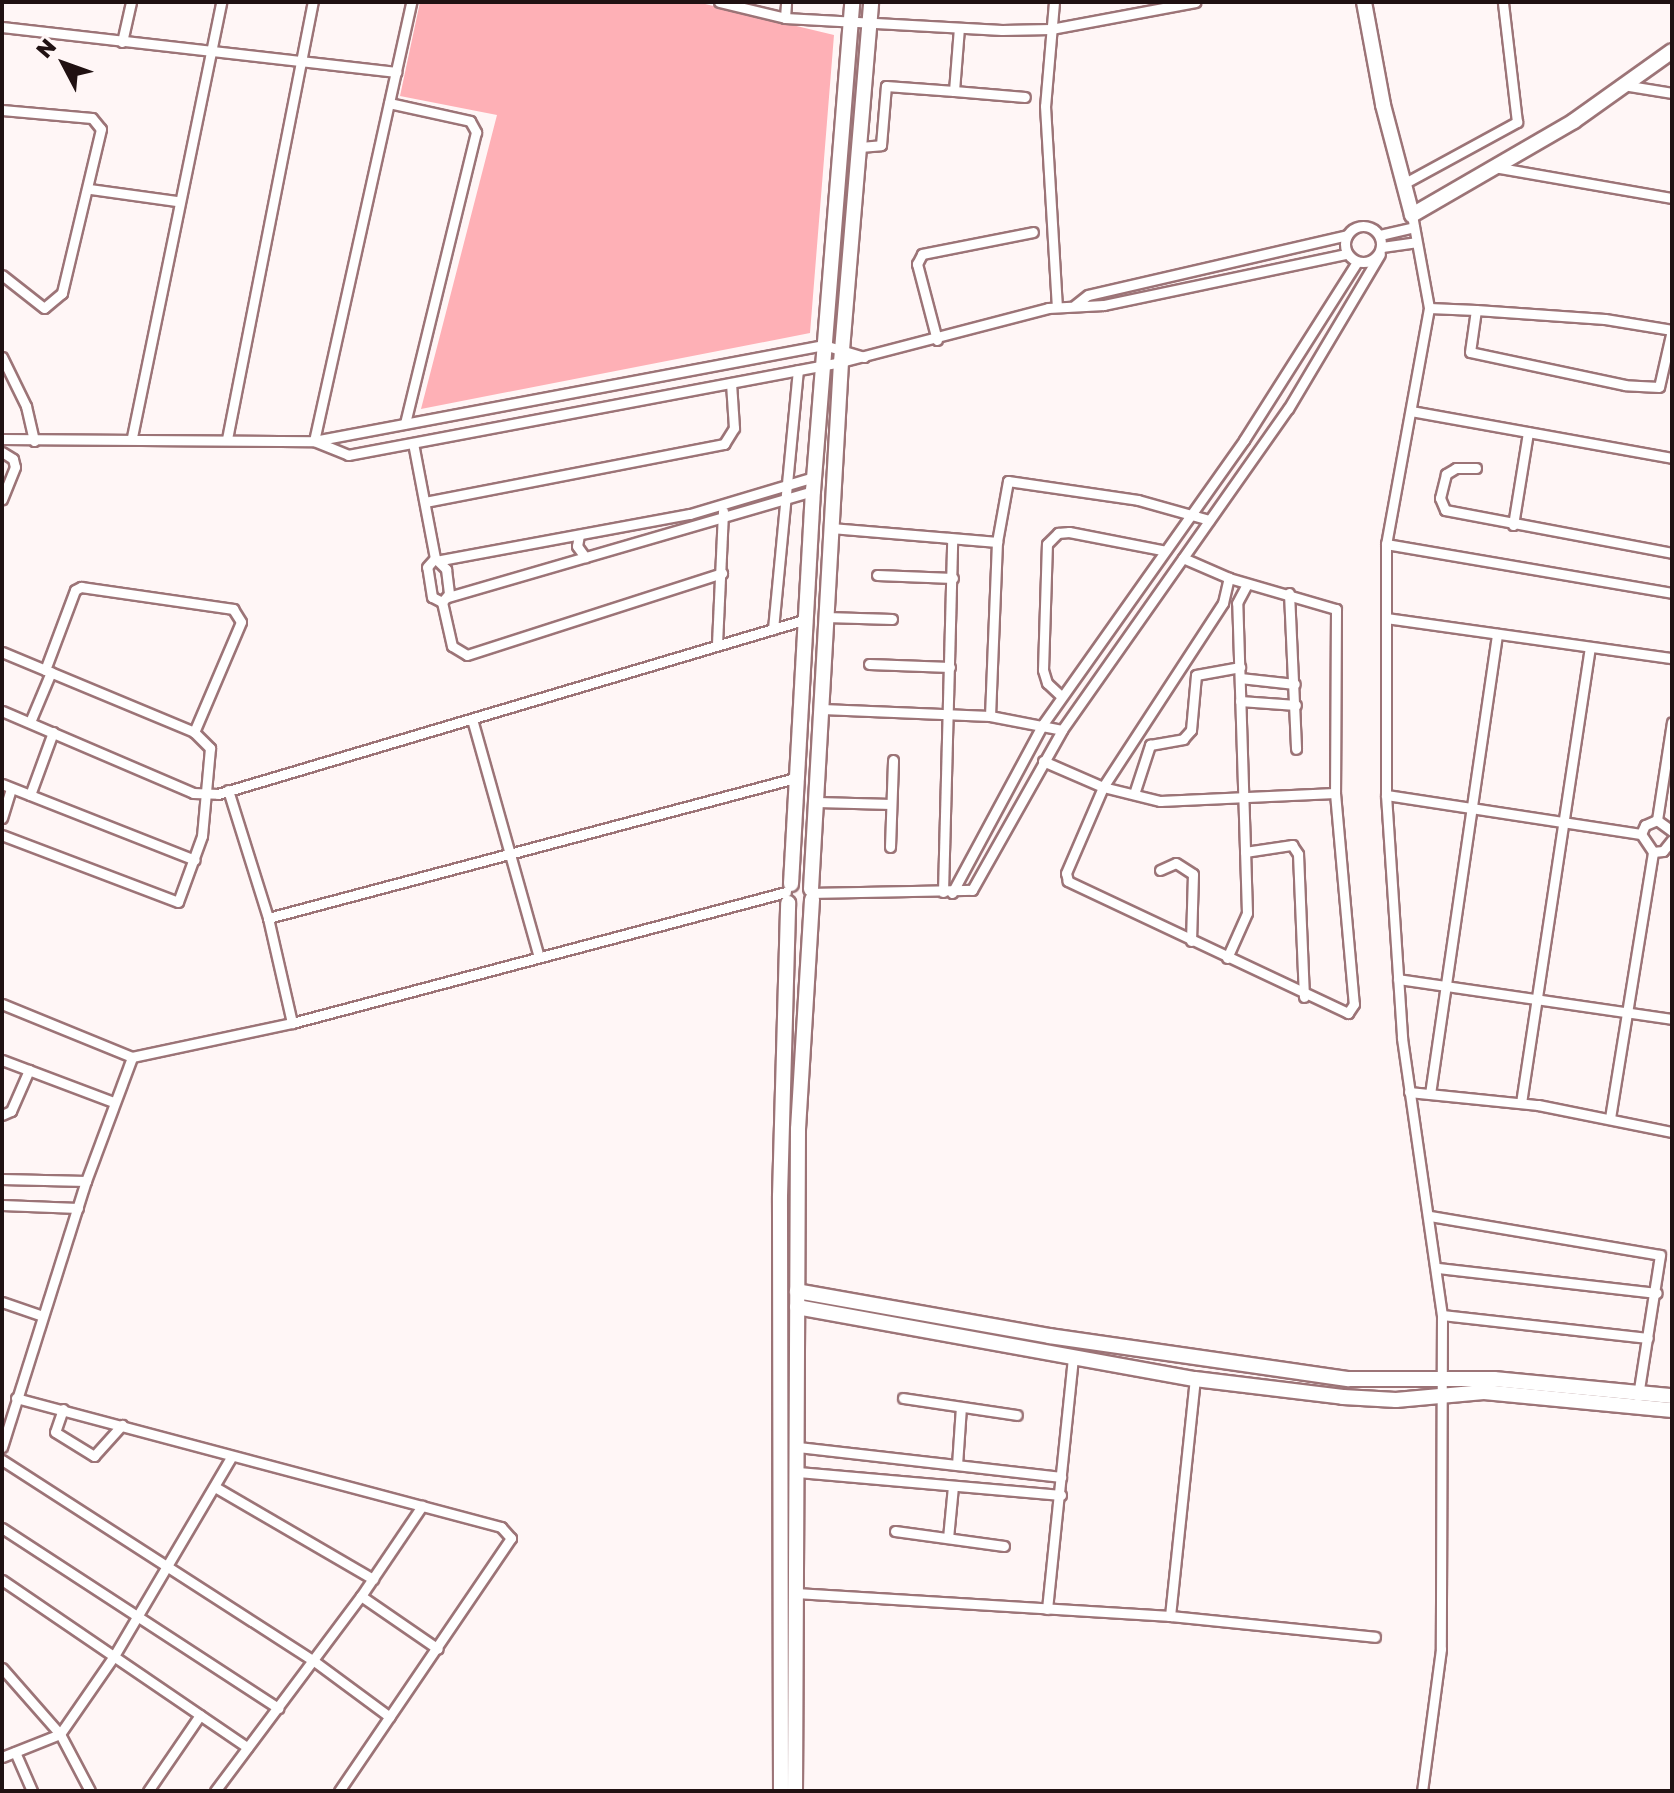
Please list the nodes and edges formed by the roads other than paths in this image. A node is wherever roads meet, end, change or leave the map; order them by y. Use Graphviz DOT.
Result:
graph roads {
  1 [pos="131,2"];
  2 [pos="221,2"];
  3 [pos="313,2"];
  4 [pos="411,2"];
  5 [pos="719,2"];
  6 [pos="786,2"];
  7 [pos="852,2"];
  8 [pos="871,2"];
  9 [pos="1054,2"];
  10 [pos="1195,2"];
  11 [pos="1364,2"];
  12 [pos="1503,2"];
  13 [pos="785,18"];
  14 [pos="850,22"];
  15 [pos="869,22"];
  16 [pos="2,27"];
  17 [pos="959,28"];
  18 [pos="1051,29"];
  19 [pos="122,42"];
  20 [pos="210,51"];
  21 [pos="1672,51"];
  22 [pos="302,62"];
  23 [pos="396,72"];
  24 [pos="865,84"];
  25 [pos="886,86"];
  26 [pos="1629,86"];
  27 [pos="954,91"];
  28 [pos="1672,93"];
  29 [pos="1025,97"];
  30 [pos="389,103"];
  31 [pos="2,110"];
  32 [pos="860,147"];
  33 [pos="1489,167"];
  34 [pos="1405,183"];
  35 [pos="90,189"];
  36 [pos="1672,198"];
  37 [pos="177,201"];
  38 [pos="1413,221"];
  39 [pos="1033,232"];
  40 [pos="1347,235"];
  41 [pos="1380,235"];
  42 [pos="1416,242"];
  43 [pos="1381,250"];
  44 [pos="1347,254"];
  45 [pos="1357,262"];
  46 [pos="2,275"];
  47 [pos="1075,305"];
  48 [pos="1057,307"];
  49 [pos="1429,308"];
  50 [pos="1476,310"];
  51 [pos="937,340"];
  52 [pos="824,345"];
  53 [pos="842,354"];
  54 [pos="2,357"];
  55 [pos="822,365"];
  56 [pos="798,370"];
  57 [pos="731,383"];
  58 [pos="1411,411"];
  59 [pos="405,423"];
  60 [pos="1528,432"];
  61 [pos="132,437"];
  62 [pos="2,439"];
  63 [pos="227,439"];
  64 [pos="34,441"];
  65 [pos="314,441"];
  66 [pos="413,443"];
  67 [pos="2,452"];
  68 [pos="1672,458"];
  69 [pos="1476,468"];
  70 [pos="813,484"];
  71 [pos="785,485"];
  72 [pos="785,499"];
  73 [pos="2,500"];
  74 [pos="425,502"];
  75 [pos="722,506"];
  76 [pos="1190,511"];
  77 [pos="724,517"];
  78 [pos="1209,520"];
  79 [pos="1513,525"];
  80 [pos="831,528"];
  81 [pos="601,530"];
  82 [pos="579,535"];
  83 [pos="952,539"];
  84 [pos="997,542"];
  85 [pos="1386,544"];
  86 [pos="1162,550"];
  87 [pos="603,552"];
  88 [pos="1672,553"];
  89 [pos="585,557"];
  90 [pos="1183,558"];
  91 [pos="438,559"];
  92 [pos="722,573"];
  93 [pos="877,575"];
  94 [pos="953,578"];
  95 [pos="1229,578"];
  96 [pos="1247,584"];
  97 [pos="1289,593"];
  98 [pos="1672,593"];
  99 [pos="445,600"];
  100 [pos="826,617"];
  101 [pos="1386,618"];
  102 [pos="807,619"];
  103 [pos="892,619"];
  104 [pos="773,629"];
  105 [pos="1497,634"];
  106 [pos="717,644"];
  107 [pos="1590,649"];
  108 [pos="2,652"];
  109 [pos="1672,658"];
  110 [pos="869,664"];
  111 [pos="950,667"];
  112 [pos="48,671"];
  113 [pos="1240,672"];
  114 [pos="1295,684"];
  115 [pos="1061,696"];
  116 [pos="1240,701"];
  117 [pos="1296,705"];
  118 [pos="822,709"];
  119 [pos="2,711"];
  120 [pos="948,715"];
  121 [pos="990,716"];
  122 [pos="472,719"];
  123 [pos="30,722"];
  124 [pos="1672,722"];
  125 [pos="1043,724"];
  126 [pos="1062,730"];
  127 [pos="53,732"];
  128 [pos="194,732"];
  129 [pos="1296,749"];
  130 [pos="893,760"];
  131 [pos="1043,761"];
  132 [pos="799,777"];
  133 [pos="6,786"];
  134 [pos="1103,787"];
  135 [pos="228,790"];
  136 [pos="1335,793"];
  137 [pos="1134,794"];
  138 [pos="30,795"];
  139 [pos="206,795"];
  140 [pos="1386,795"];
  141 [pos="1243,796"];
  142 [pos="817,802"];
  143 [pos="891,804"];
  144 [pos="1472,807"];
  145 [pos="2,818"];
  146 [pos="1564,820"];
  147 [pos="1657,820"];
  148 [pos="1672,831"];
  149 [pos="1641,834"];
  150 [pos="2,835"];
  151 [pos="1672,840"];
  152 [pos="890,847"];
  153 [pos="1245,852"];
  154 [pos="1653,852"];
  155 [pos="509,853"];
  156 [pos="195,860"];
  157 [pos="1160,870"];
  158 [pos="948,892"];
  159 [pos="788,893"];
  160 [pos="812,894"];
  161 [pos="268,918"];
  162 [pos="1191,941"];
  163 [pos="539,957"];
  164 [pos="1227,958"];
  165 [pos="1398,979"];
  166 [pos="1446,985"];
  167 [pos="1304,997"];
  168 [pos="1537,999"];
  169 [pos="2,1004"];
  170 [pos="1627,1012"];
  171 [pos="1672,1019"];
  172 [pos="292,1023"];
  173 [pos="132,1057"];
  174 [pos="2,1060"];
  175 [pos="29,1070"];
  176 [pos="1409,1092"];
  177 [pos="1430,1094"];
  178 [pos="113,1102"];
  179 [pos="1521,1103"];
  180 [pos="2,1115"];
  181 [pos="1610,1118"];
  182 [pos="1672,1132"];
  183 [pos="2,1179"];
  184 [pos="86,1181"];
  185 [pos="2,1205"];
  186 [pos="78,1208"];
  187 [pos="1430,1216"];
  188 [pos="1438,1268"];
  189 [pos="797,1291"];
  190 [pos="1657,1293"];
  191 [pos="2,1302"];
  192 [pos="797,1307"];
  193 [pos="1442,1315"];
  194 [pos="43,1316"];
  195 [pos="1648,1338"];
  196 [pos="1073,1358"];
  197 [pos="1195,1379"];
  198 [pos="1444,1387"];
  199 [pos="1672,1396"];
  200 [pos="16,1398"];
  201 [pos="903,1398"];
  202 [pos="1637,1401"];
  203 [pos="961,1407"];
  204 [pos="63,1409"];
  205 [pos="1672,1410"];
  206 [pos="1017,1415"];
  207 [pos="5,1423"];
  208 [pos="122,1425"];
  209 [pos="2,1447"];
  210 [pos="798,1447"];
  211 [pos="232,1456"];
  212 [pos="2,1460"];
  213 [pos="957,1465"];
  214 [pos="798,1472"];
  215 [pos="1061,1477"];
  216 [pos="953,1486"];
  217 [pos="215,1487"];
  218 [pos="1061,1495"];
  219 [pos="422,1506"];
  220 [pos="2,1528"];
  221 [pos="895,1531"];
  222 [pos="948,1538"];
  223 [pos="1004,1546"];
  224 [pos="169,1565"];
  225 [pos="373,1579"];
  226 [pos="2,1580"];
  227 [pos="796,1593"];
  228 [pos="361,1596"];
  229 [pos="1047,1609"];
  230 [pos="1170,1616"];
  231 [pos="137,1618"];
  232 [pos="1375,1637"];
  233 [pos="438,1649"];
  234 [pos="114,1656"];
  235 [pos="314,1661"];
  236 [pos="2,1668"];
  237 [pos="278,1708"];
  238 [pos="200,1715"];
  239 [pos="390,1717"];
  240 [pos="60,1734"];
  241 [pos="247,1747"];
  242 [pos="15,1752"];
  243 [pos="2,1757"];
  244 [pos="32,1791"];
  245 [pos="90,1791"];
  246 [pos="148,1791"];
  247 [pos="215,1791"];
  248 [pos="339,1791"];
  249 [pos="781,1791"];
  250 [pos="795,1791"];
  251 [pos="1422,1791"];
  1 -- 19 [label="street"];
  2 -- 20 [label="street"];
  3 -- 22 [label="street"];
  4 -- 23 [label="street"];
  5 -- 13 [label="street"];
  6 -- 13 [label="street"];
  7 -- 14 [label="street"];
  8 -- 15 [label="street"];
  9 -- 18 [label="street"];
  10 -- 18 [label="street"];
  11 -- 34 [label="street"];
  12 -- 34 [label="street"];
  13 -- 14 [label="street"];
  14 -- 15 [label="street"];
  14 -- 52 [label="street"];
  15 -- 17 [label="street"];
  15 -- 24 [label="street"];
  16 -- 19 [label="street"];
  17 -- 18 [label="street"];
  17 -- 27 [label="street"];
  18 -- 48 [label="street"];
  19 -- 20 [label="street"];
  20 -- 22 [label="street"];
  20 -- 37 [label="street"];
  21 -- 26 [label="street"];
  22 -- 23 [label="street"];
  22 -- 63 [label="street"];
  23 -- 30 [label="street"];
  24 -- 25 [label="street"];
  24 -- 32 [label="street"];
  25 -- 27 [label="street"];
  25 -- 32 [label="street"];
  26 -- 28 [label="street"];
  26 -- 33 [label="street"];
  27 -- 29 [label="street"];
  30 -- 59 [label="street"];
  30 -- 65 [label="street"];
  31 -- 35 [label="street"];
  32 -- 53 [label="street"];
  33 -- 36 [label="street"];
  33 -- 38 [label="street"];
  34 -- 38 [label="street"];
  35 -- 37 [label="street"];
  35 -- 46 [label="street"];
  37 -- 61 [label="street"];
  38 -- 41 [label="street"];
  38 -- 42 [label="street"];
  39 -- 51 [label="street"];
  40 -- 41 [label="street"];
  40 -- 44 [label="street"];
  40 -- 47 [label="street"];
  41 -- 43 [label="street"];
  42 -- 43 [label="street"];
  42 -- 49 [label="street"];
  43 -- 45 [label="street"];
  43 -- 78 [label="street"];
  44 -- 45 [label="street"];
  44 -- 47 [label="street"];
  45 -- 76 [label="street"];
  47 -- 48 [label="street"];
  48 -- 51 [label="street"];
  49 -- 50 [label="street"];
  49 -- 58 [label="street"];
  50 -- 50 [label="street"];
  51 -- 53 [label="street"];
  52 -- 53 [label="street"];
  52 -- 55 [label="street"];
  52 -- 59 [label="street"];
  53 -- 55 [label="street"];
  53 -- 80 [label="street"];
  54 -- 64 [label="street"];
  55 -- 56 [label="street"];
  55 -- 70 [label="street"];
  56 -- 57 [label="street"];
  56 -- 71 [label="street"];
  57 -- 66 [label="street"];
  57 -- 74 [label="street"];
  58 -- 60 [label="street"];
  58 -- 85 [label="street"];
  59 -- 65 [label="street"];
  60 -- 68 [label="street"];
  60 -- 79 [label="street"];
  61 -- 63 [label="street"];
  61 -- 64 [label="street"];
  62 -- 64 [label="street"];
  63 -- 65 [label="street"];
  65 -- 66 [label="street"];
  66 -- 74 [label="street"];
  67 -- 73 [label="street"];
  69 -- 79 [label="street"];
  70 -- 71 [label="street"];
  70 -- 72 [label="street"];
  70 -- 102 [label="street"];
  71 -- 72 [label="street"];
  71 -- 75 [label="street"];
  72 -- 77 [label="street"];
  72 -- 104 [label="street"];
  74 -- 91 [label="street"];
  75 -- 77 [label="street"];
  75 -- 81 [label="street"];
  76 -- 78 [label="street"];
  76 -- 84 [label="street"];
  76 -- 86 [label="street"];
  77 -- 87 [label="street"];
  77 -- 92 [label="street"];
  78 -- 90 [label="street"];
  79 -- 88 [label="street"];
  80 -- 83 [label="street"];
  80 -- 100 [label="street"];
  81 -- 82 [label="street"];
  81 -- 87 [label="street"];
  82 -- 89 [label="street"];
  82 -- 91 [label="street"];
  83 -- 84 [label="street"];
  83 -- 94 [label="street"];
  84 -- 121 [label="street"];
  85 -- 98 [label="street"];
  85 -- 101 [label="street"];
  86 -- 115 [label="street"];
  86 -- 115 [label="street"];
  87 -- 89 [label="street"];
  89 -- 99 [label="street"];
  90 -- 95 [label="street"];
  90 -- 126 [label="street"];
  91 -- 99 [label="street"];
  91 -- 99 [label="street"];
  92 -- 99 [label="street"];
  92 -- 106 [label="street"];
  93 -- 94 [label="street"];
  94 -- 111 [label="street"];
  95 -- 96 [label="street"];
  95 -- 134 [label="street"];
  96 -- 97 [label="street"];
  96 -- 113 [label="street"];
  97 -- 114 [label="street"];
  97 -- 136 [label="street"];
  100 -- 103 [label="street"];
  100 -- 118 [label="street"];
  101 -- 105 [label="street"];
  101 -- 140 [label="street"];
  102 -- 104 [label="street"];
  102 -- 132 [label="street"];
  104 -- 106 [label="street"];
  105 -- 107 [label="street"];
  105 -- 144 [label="street"];
  106 -- 122 [label="street"];
  107 -- 109 [label="street"];
  107 -- 146 [label="street"];
  108 -- 112 [label="street"];
  110 -- 111 [label="street"];
  111 -- 120 [label="street"];
  112 -- 123 [label="street"];
  112 -- 128 [label="street"];
  112 -- 128 [label="street"];
  113 -- 114 [label="street"];
  113 -- 116 [label="street"];
  113 -- 137 [label="street"];
  114 -- 117 [label="street"];
  115 -- 125 [label="street"];
  116 -- 117 [label="street"];
  116 -- 141 [label="street"];
  117 -- 129 [label="street"];
  118 -- 120 [label="street"];
  118 -- 142 [label="street"];
  119 -- 123 [label="street"];
  120 -- 121 [label="street"];
  120 -- 158 [label="street"];
  121 -- 125 [label="street"];
  122 -- 135 [label="street"];
  122 -- 155 [label="street"];
  123 -- 127 [label="street"];
  124 -- 147 [label="street"];
  125 -- 126 [label="street"];
  125 -- 158 [label="street"];
  126 -- 131 [label="street"];
  127 -- 138 [label="street"];
  127 -- 139 [label="street"];
  128 -- 139 [label="street"];
  130 -- 143 [label="street"];
  131 -- 134 [label="street"];
  131 -- 158 [label="street"];
  132 -- 155 [label="street"];
  132 -- 159 [label="street"];
  133 -- 138 [label="street"];
  133 -- 145 [label="street"];
  134 -- 137 [label="street"];
  134 -- 162 [label="street"];
  135 -- 139 [label="street"];
  135 -- 161 [label="street"];
  136 -- 141 [label="street"];
  136 -- 167 [label="street"];
  137 -- 141 [label="street"];
  138 -- 156 [label="street"];
  139 -- 156 [label="street"];
  140 -- 144 [label="street"];
  140 -- 165 [label="street"];
  141 -- 153 [label="street"];
  142 -- 143 [label="street"];
  142 -- 160 [label="street"];
  143 -- 152 [label="street"];
  144 -- 146 [label="street"];
  144 -- 166 [label="street"];
  146 -- 149 [label="street"];
  146 -- 168 [label="street"];
  147 -- 148 [label="street"];
  147 -- 149 [label="street"];
  149 -- 154 [label="street"];
  150 -- 156 [label="street"];
  151 -- 154 [label="street"];
  153 -- 164 [label="street"];
  153 -- 167 [label="street"];
  154 -- 170 [label="street"];
  155 -- 161 [label="street"];
  155 -- 163 [label="street"];
  157 -- 162 [label="street"];
  158 -- 160 [label="street"];
  159 -- 160 [label="street"];
  159 -- 160 [label="street"];
  159 -- 163 [label="street"];
  159 -- 249 [label="street"];
  160 -- 189 [label="street"];
  161 -- 172 [label="street"];
  162 -- 164 [label="street"];
  163 -- 172 [label="street"];
  164 -- 167 [label="street"];
  165 -- 166 [label="street"];
  165 -- 176 [label="street"];
  166 -- 168 [label="street"];
  166 -- 177 [label="street"];
  168 -- 170 [label="street"];
  168 -- 179 [label="street"];
  169 -- 173 [label="street"];
  170 -- 171 [label="street"];
  170 -- 181 [label="street"];
  172 -- 173 [label="street"];
  173 -- 178 [label="street"];
  174 -- 175 [label="street"];
  175 -- 178 [label="street"];
  175 -- 180 [label="street"];
  176 -- 177 [label="street"];
  176 -- 187 [label="street"];
  177 -- 179 [label="street"];
  178 -- 184 [label="street"];
  179 -- 181 [label="street"];
  181 -- 182 [label="street"];
  183 -- 184 [label="street"];
  184 -- 186 [label="street"];
  185 -- 186 [label="street"];
  186 -- 194 [label="street"];
  187 -- 188 [label="street"];
  187 -- 190 [label="street"];
  188 -- 190 [label="street"];
  188 -- 193 [label="street"];
  189 -- 192 [label="street"];
  189 -- 198 [label="street"];
  190 -- 195 [label="street"];
  191 -- 194 [label="street"];
  192 -- 196 [label="street"];
  192 -- 210 [label="street"];
  193 -- 195 [label="street"];
  193 -- 198 [label="street"];
  194 -- 200 [label="street"];
  195 -- 202 [label="street"];
  196 -- 197 [label="street"];
  196 -- 215 [label="street"];
  197 -- 198 [label="street"];
  197 -- 230 [label="street"];
  198 -- 202 [label="street"];
  198 -- 251 [label="street"];
  199 -- 202 [label="street"];
  200 -- 204 [label="street"];
  200 -- 207 [label="street"];
  201 -- 203 [label="street"];
  202 -- 205 [label="street"];
  203 -- 206 [label="street"];
  203 -- 213 [label="street"];
  204 -- 208 [label="street"];
  204 -- 208 [label="street"];
  207 -- 209 [label="street"];
  208 -- 211 [label="street"];
  210 -- 213 [label="street"];
  210 -- 214 [label="street"];
  211 -- 217 [label="street"];
  211 -- 219 [label="street"];
  212 -- 224 [label="street"];
  213 -- 215 [label="street"];
  214 -- 216 [label="street"];
  214 -- 227 [label="street"];
  215 -- 218 [label="street"];
  216 -- 218 [label="street"];
  216 -- 222 [label="street"];
  217 -- 224 [label="street"];
  217 -- 225 [label="street"];
  218 -- 229 [label="street"];
  219 -- 225 [label="street"];
  219 -- 233 [label="street"];
  220 -- 231 [label="street"];
  221 -- 222 [label="street"];
  222 -- 223 [label="street"];
  224 -- 231 [label="street"];
  224 -- 235 [label="street"];
  225 -- 228 [label="street"];
  226 -- 234 [label="street"];
  227 -- 229 [label="street"];
  227 -- 250 [label="street"];
  228 -- 233 [label="street"];
  228 -- 235 [label="street"];
  229 -- 230 [label="street"];
  230 -- 232 [label="street"];
  231 -- 234 [label="street"];
  231 -- 237 [label="street"];
  233 -- 239 [label="street"];
  234 -- 238 [label="street"];
  234 -- 240 [label="street"];
  235 -- 237 [label="street"];
  235 -- 239 [label="street"];
  236 -- 240 [label="street"];
  237 -- 241 [label="street"];
  238 -- 241 [label="street"];
  238 -- 246 [label="street"];
  239 -- 248 [label="street"];
  240 -- 242 [label="street"];
  240 -- 245 [label="street"];
  241 -- 247 [label="street"];
  242 -- 243 [label="street"];
  242 -- 244 [label="street"];
}
